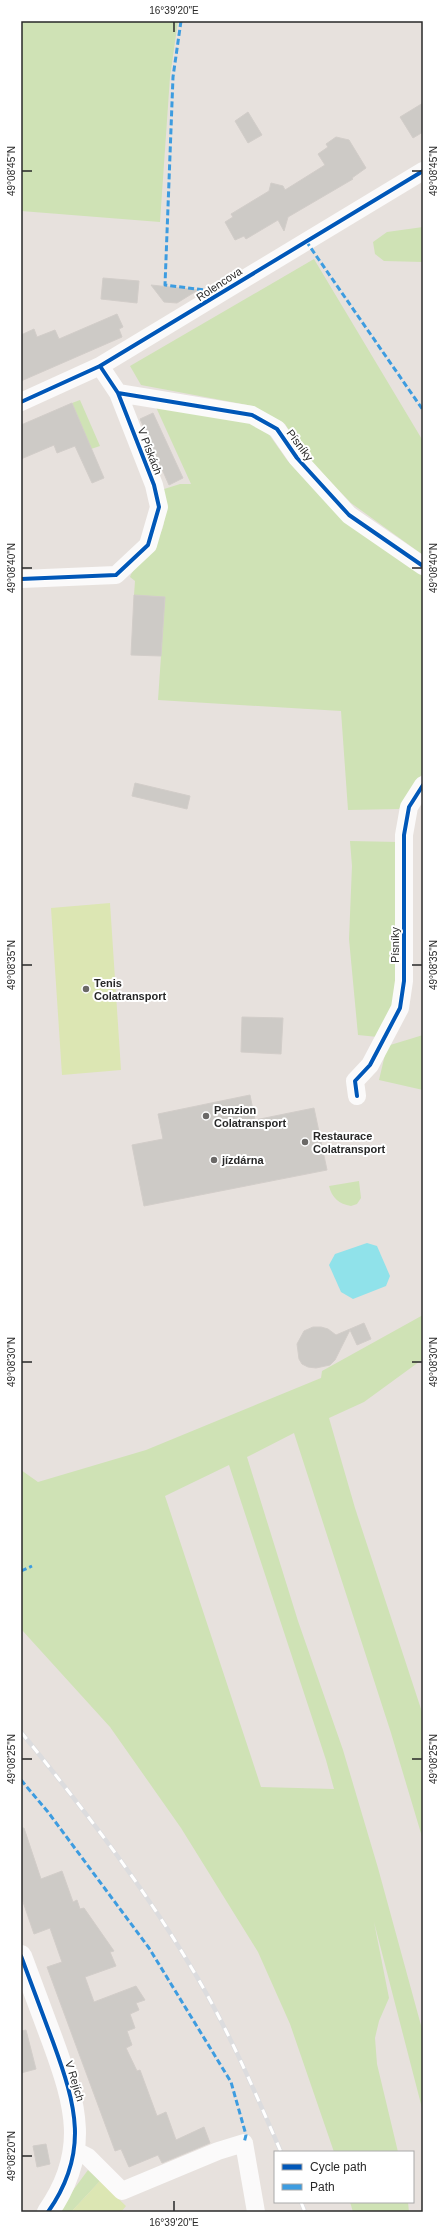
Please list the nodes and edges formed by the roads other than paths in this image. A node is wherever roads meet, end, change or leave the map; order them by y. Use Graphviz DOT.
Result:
graph roads {
  1 [pos="423,171"];
  2 [pos="100,366"];
  3 [pos="118,393"];
  4 [pos="21,402"];
  5 [pos="423,566"];
  6 [pos="21,579"];
  7 [pos="423,785"];
  8 [pos="357,1096"];
  9 [pos="21,1956"];
  10 [pos="74,2150"];
  11 [pos="48,2212"];
  12 [pos="256,2212"];
  1 -- 2 [label="street, Rolencova"];
  2 -- 3 [label="street"];
  2 -- 4 [label="street, Rolencova"];
  3 -- 5 [label="street, Písníky"];
  3 -- 6 [label="street, V Pískách"];
  7 -- 8 [label="street, Písníky"];
  9 -- 10 [label="street, V Rejích"];
  10 -- 11 [label="street, V Rejích"];
  10 -- 12 [label="street"];
}
